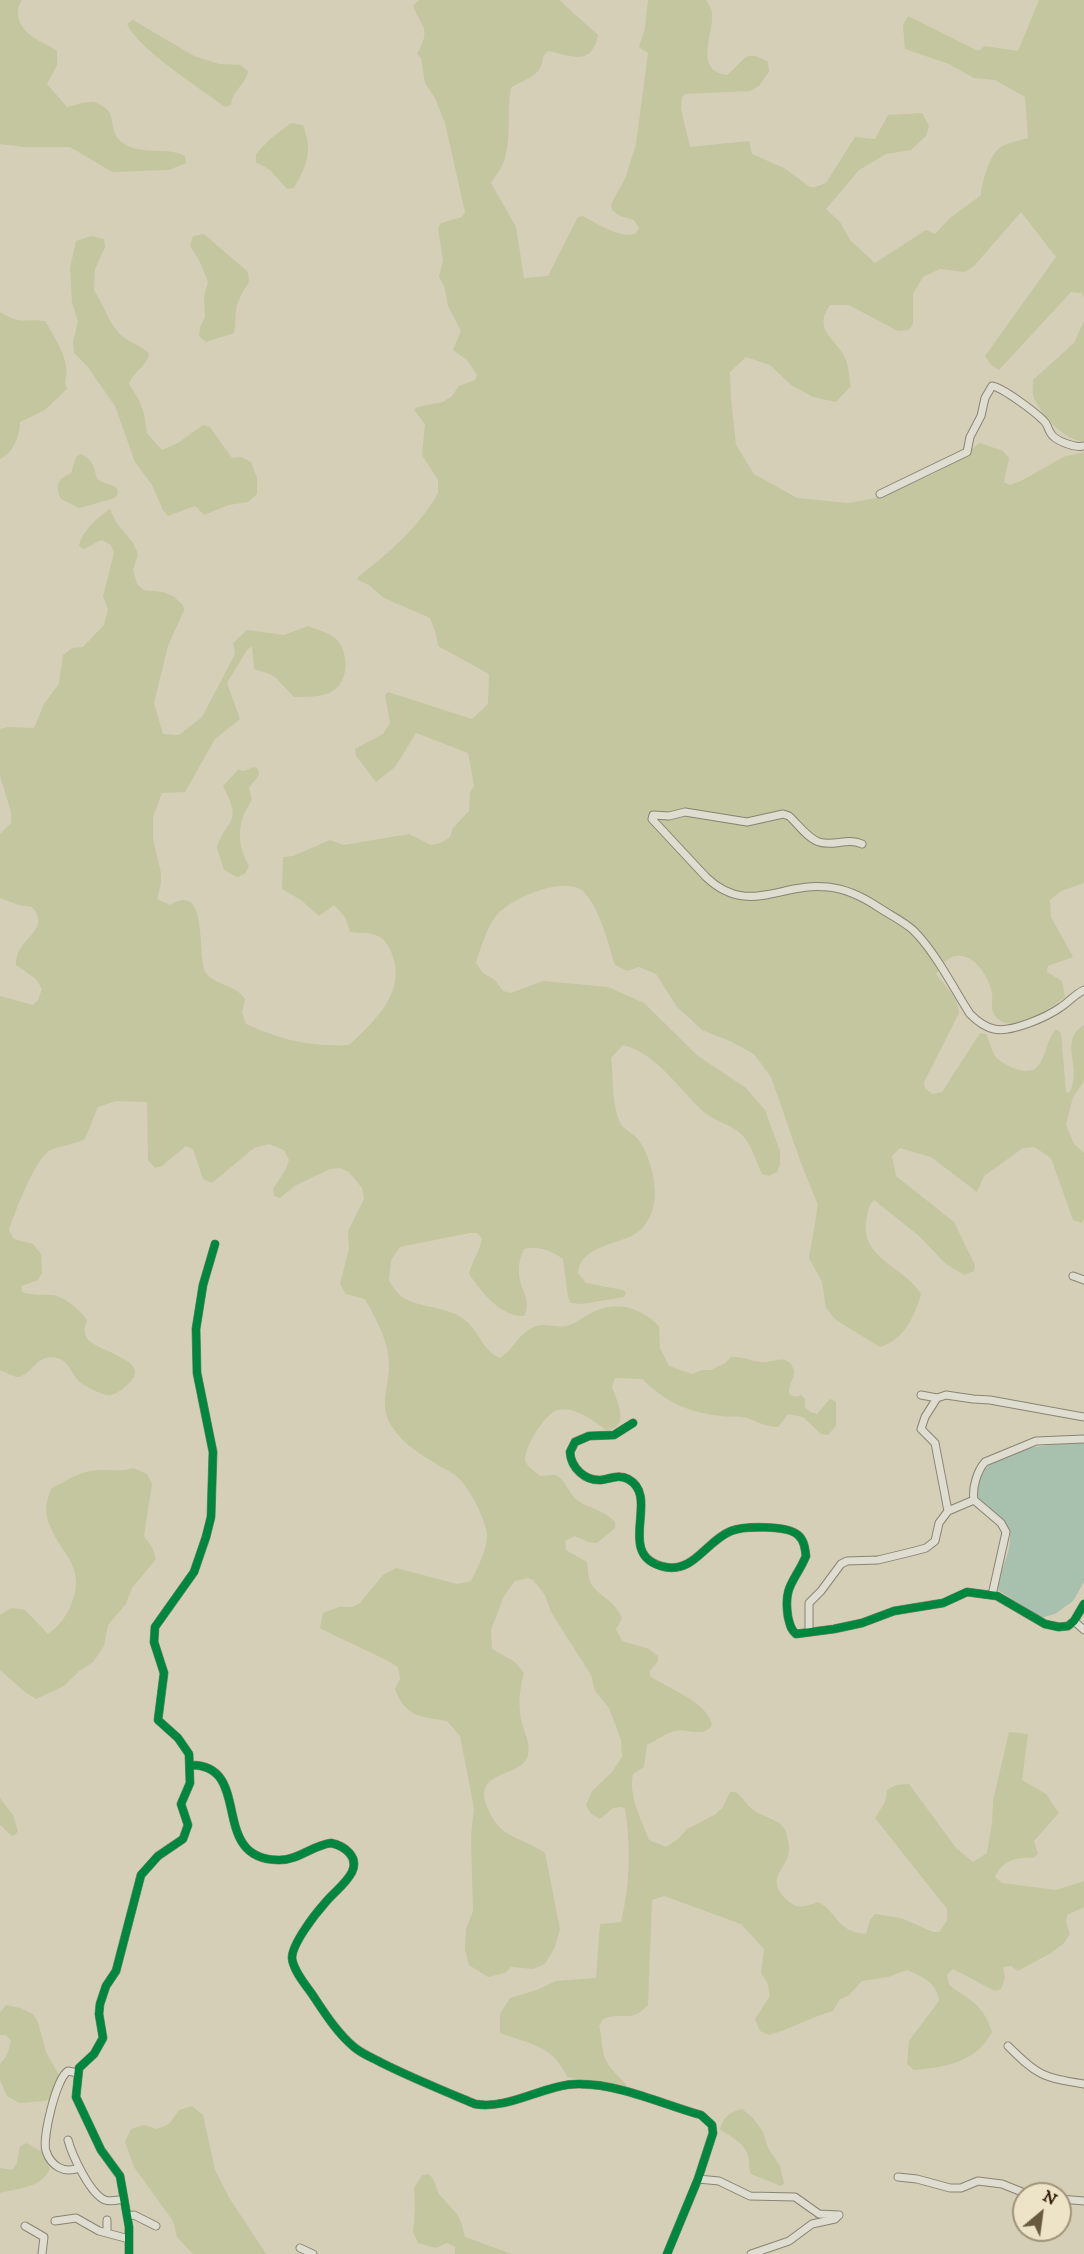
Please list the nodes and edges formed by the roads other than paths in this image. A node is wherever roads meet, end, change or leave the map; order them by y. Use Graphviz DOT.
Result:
graph roads {
  1 [pos="1084,446"];
  2 [pos="880,494"];
  3 [pos="862,844"];
  4 [pos="1084,990"];
  5 [pos="215,1244"];
  6 [pos="1072,1276"];
  7 [pos="1084,1280"];
  8 [pos="921,1395"];
  9 [pos="937,1398"];
  10 [pos="1084,1417"];
  11 [pos="633,1423"];
  12 [pos="1084,1439"];
  13 [pos="974,1500"];
  14 [pos="948,1510"];
  15 [pos="992,1595"];
  16 [pos="1084,1604"];
  17 [pos="1074,1621"];
  18 [pos="1084,1630"];
  19 [pos="809,1632"];
  20 [pos="190,1765"];
  21 [pos="1008,2046"];
  22 [pos="78,2073"];
  23 [pos="1084,2084"];
  24 [pos="68,2140"];
  25 [pos="79,2168"];
  26 [pos="898,2177"];
  27 [pos="698,2179"];
  28 [pos="1012,2188"];
  29 [pos="124,2199"];
  30 [pos="127,2216"];
  31 [pos="107,2220"];
  32 [pos="55,2221"];
  33 [pos="25,2226"];
  34 [pos="156,2226"];
  35 [pos="107,2233"];
  36 [pos="129,2239"];
  37 [pos="300,2248"];
  38 [pos="42,2254"];
  39 [pos="129,2254"];
  40 [pos="313,2254"];
  41 [pos="667,2254"];
  42 [pos="751,2254"];
  1 -- 2 [label="street"];
  3 -- 4 [label="street"];
  5 -- 20 [label="street"];
  6 -- 7 [label="street"];
  8 -- 9 [label="street"];
  9 -- 10 [label="street"];
  9 -- 14 [label="street"];
  11 -- 19 [label="street"];
  12 -- 13 [label="street"];
  13 -- 14 [label="street"];
  13 -- 15 [label="street"];
  14 -- 19 [label="street"];
  15 -- 17 [label="street"];
  15 -- 19 [label="street"];
  16 -- 17 [label="street"];
  17 -- 18 [label="street"];
  20 -- 22 [label="street"];
  20 -- 27 [label="street"];
  21 -- 23 [label="street"];
  22 -- 25 [label="street"];
  22 -- 29 [label="street"];
  24 -- 25 [label="street"];
  25 -- 29 [label="street"];
  26 -- 28 [label="street"];
  27 -- 41 [label="street"];
  27 -- 42 [label="street"];
  29 -- 30 [label="street"];
  30 -- 34 [label="street"];
  30 -- 36 [label="street"];
  31 -- 35 [label="street"];
  32 -- 35 [label="street"];
  33 -- 38 [label="street"];
  35 -- 36 [label="street"];
  36 -- 39 [label="street"];
  37 -- 40 [label="street"];
}
